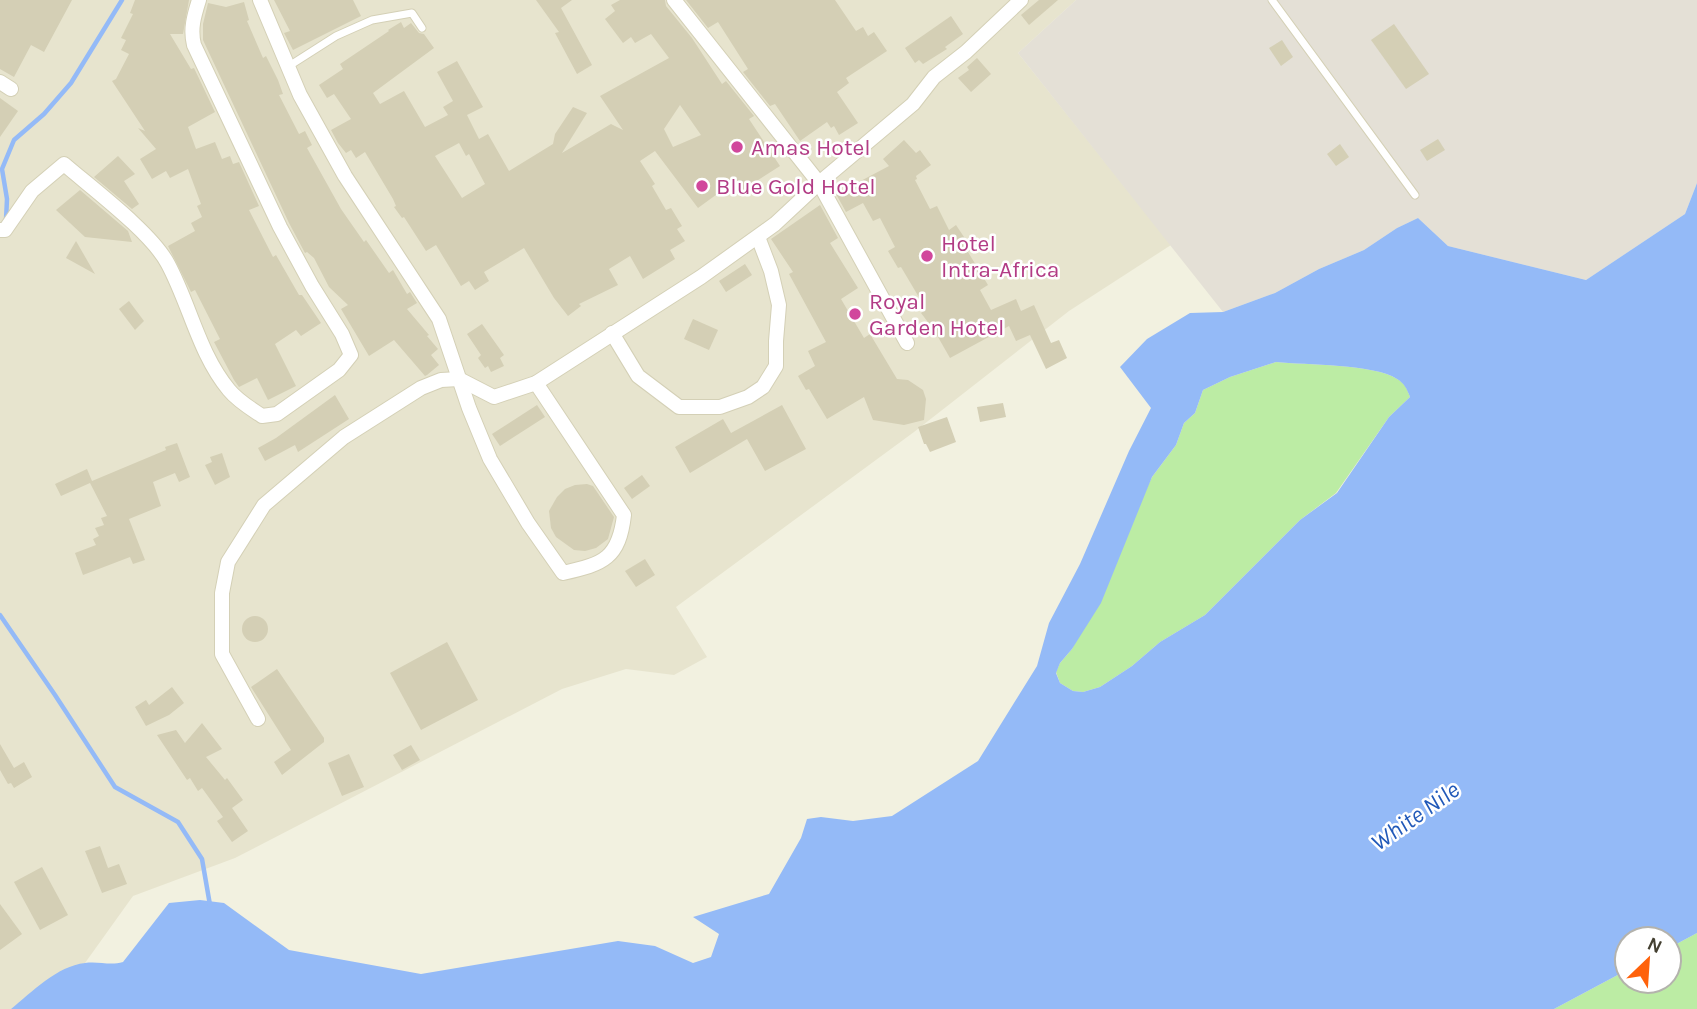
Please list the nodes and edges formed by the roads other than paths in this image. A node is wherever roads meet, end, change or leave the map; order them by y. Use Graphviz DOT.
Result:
graph roads {
  1 [pos="199,0"];
  2 [pos="260,0"];
  3 [pos="674,0"];
  4 [pos="1021,0"];
  5 [pos="1272,0"];
  6 [pos="422,28"];
  7 [pos="289,66"];
  8 [pos="818,183"];
  9 [pos="1415,195"];
  10 [pos="0,229"];
  11 [pos="758,237"];
  12 [pos="612,334"];
  13 [pos="907,343"];
  14 [pos="459,379"];
  15 [pos="536,383"];
  16 [pos="258,719"];
  1 -- 10 [label="street"];
  2 -- 7 [label="street"];
  3 -- 8 [label="street"];
  4 -- 8 [label="street"];
  5 -- 9 [label="lane"];
  6 -- 7 [label="lane"];
  7 -- 14 [label="street"];
  8 -- 11 [label="street"];
  8 -- 13 [label="street"];
  11 -- 12 [label="street"];
  11 -- 12 [label="street"];
  12 -- 15 [label="street"];
  14 -- 15 [label="street"];
  14 -- 15 [label="street"];
  14 -- 16 [label="street"];
}
